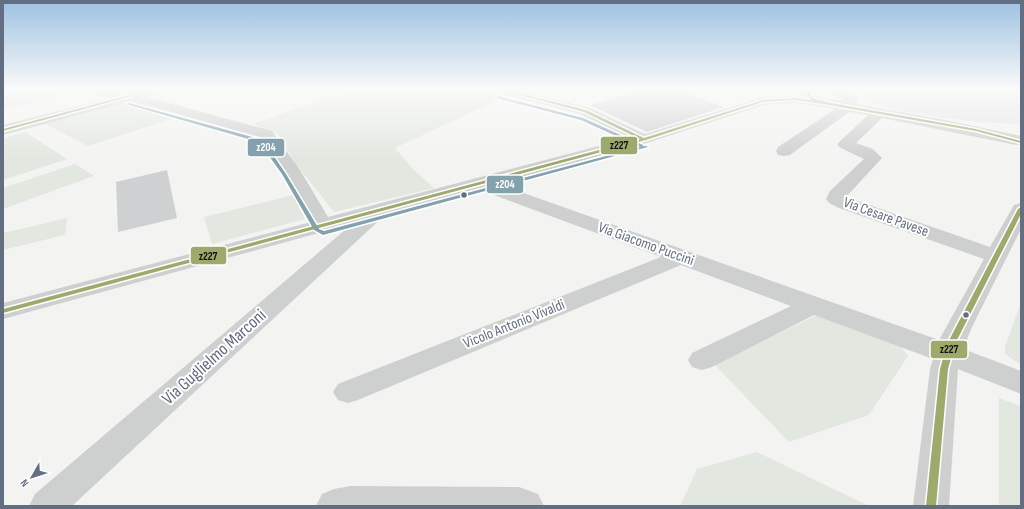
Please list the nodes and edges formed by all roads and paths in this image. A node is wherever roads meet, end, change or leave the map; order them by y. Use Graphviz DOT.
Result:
graph roads {
  1 [pos="67,113"];
  2 [pos="190,113"];
  3 [pos="589,113"];
  4 [pos="717,113"];
  5 [pos="830,113"];
  6 [pos="878,113"];
  7 [pos="888,113"];
  8 [pos="902,117"];
  9 [pos="3,130"];
  10 [pos="1019,135"];
  11 [pos="644,139"];
  12 [pos="784,151"];
  13 [pos="478,183"];
  14 [pos="382,208"];
  15 [pos="1021,209"];
  16 [pos="323,225"];
  17 [pos="996,256"];
  18 [pos="681,257"];
  19 [pos="813,306"];
  20 [pos="3,311"];
  21 [pos="948,354"];
  22 [pos="702,360"];
  23 [pos="1021,383"];
  24 [pos="348,392"];
  25 [pos="47,506"];
  26 [pos="334,506"];
  27 [pos="526,506"];
  28 [pos="931,506"];
  1 -- 9 [label="street"];
  2 -- 16 [label="street"];
  3 -- 11 [label="street"];
  4 -- 11 [label="street"];
  5 -- 12 [label="street"];
  6 -- 8 [label="street"];
  6 -- 17 [label="street, Via Cesare Pavese"];
  7 -- 8 [label="street"];
  8 -- 10 [label="street"];
  11 -- 13 [label="street"];
  13 -- 14 [label="street"];
  13 -- 18 [label="street, Via Giacomo Puccini"];
  14 -- 16 [label="street"];
  14 -- 25 [label="street, Via Guglielmo Marconi"];
  15 -- 17 [label="street"];
  16 -- 20 [label="street"];
  17 -- 21 [label="street"];
  18 -- 19 [label="street, Via Giacomo Puccini"];
  18 -- 24 [label="street, Vicolo Antonio Vivaldi"];
  19 -- 21 [label="street, Via Giacomo Puccini"];
  19 -- 22 [label="street"];
  21 -- 23 [label="street, Via Giacomo Puccini"];
  21 -- 28 [label="street"];
  26 -- 27 [label="street"];
}
